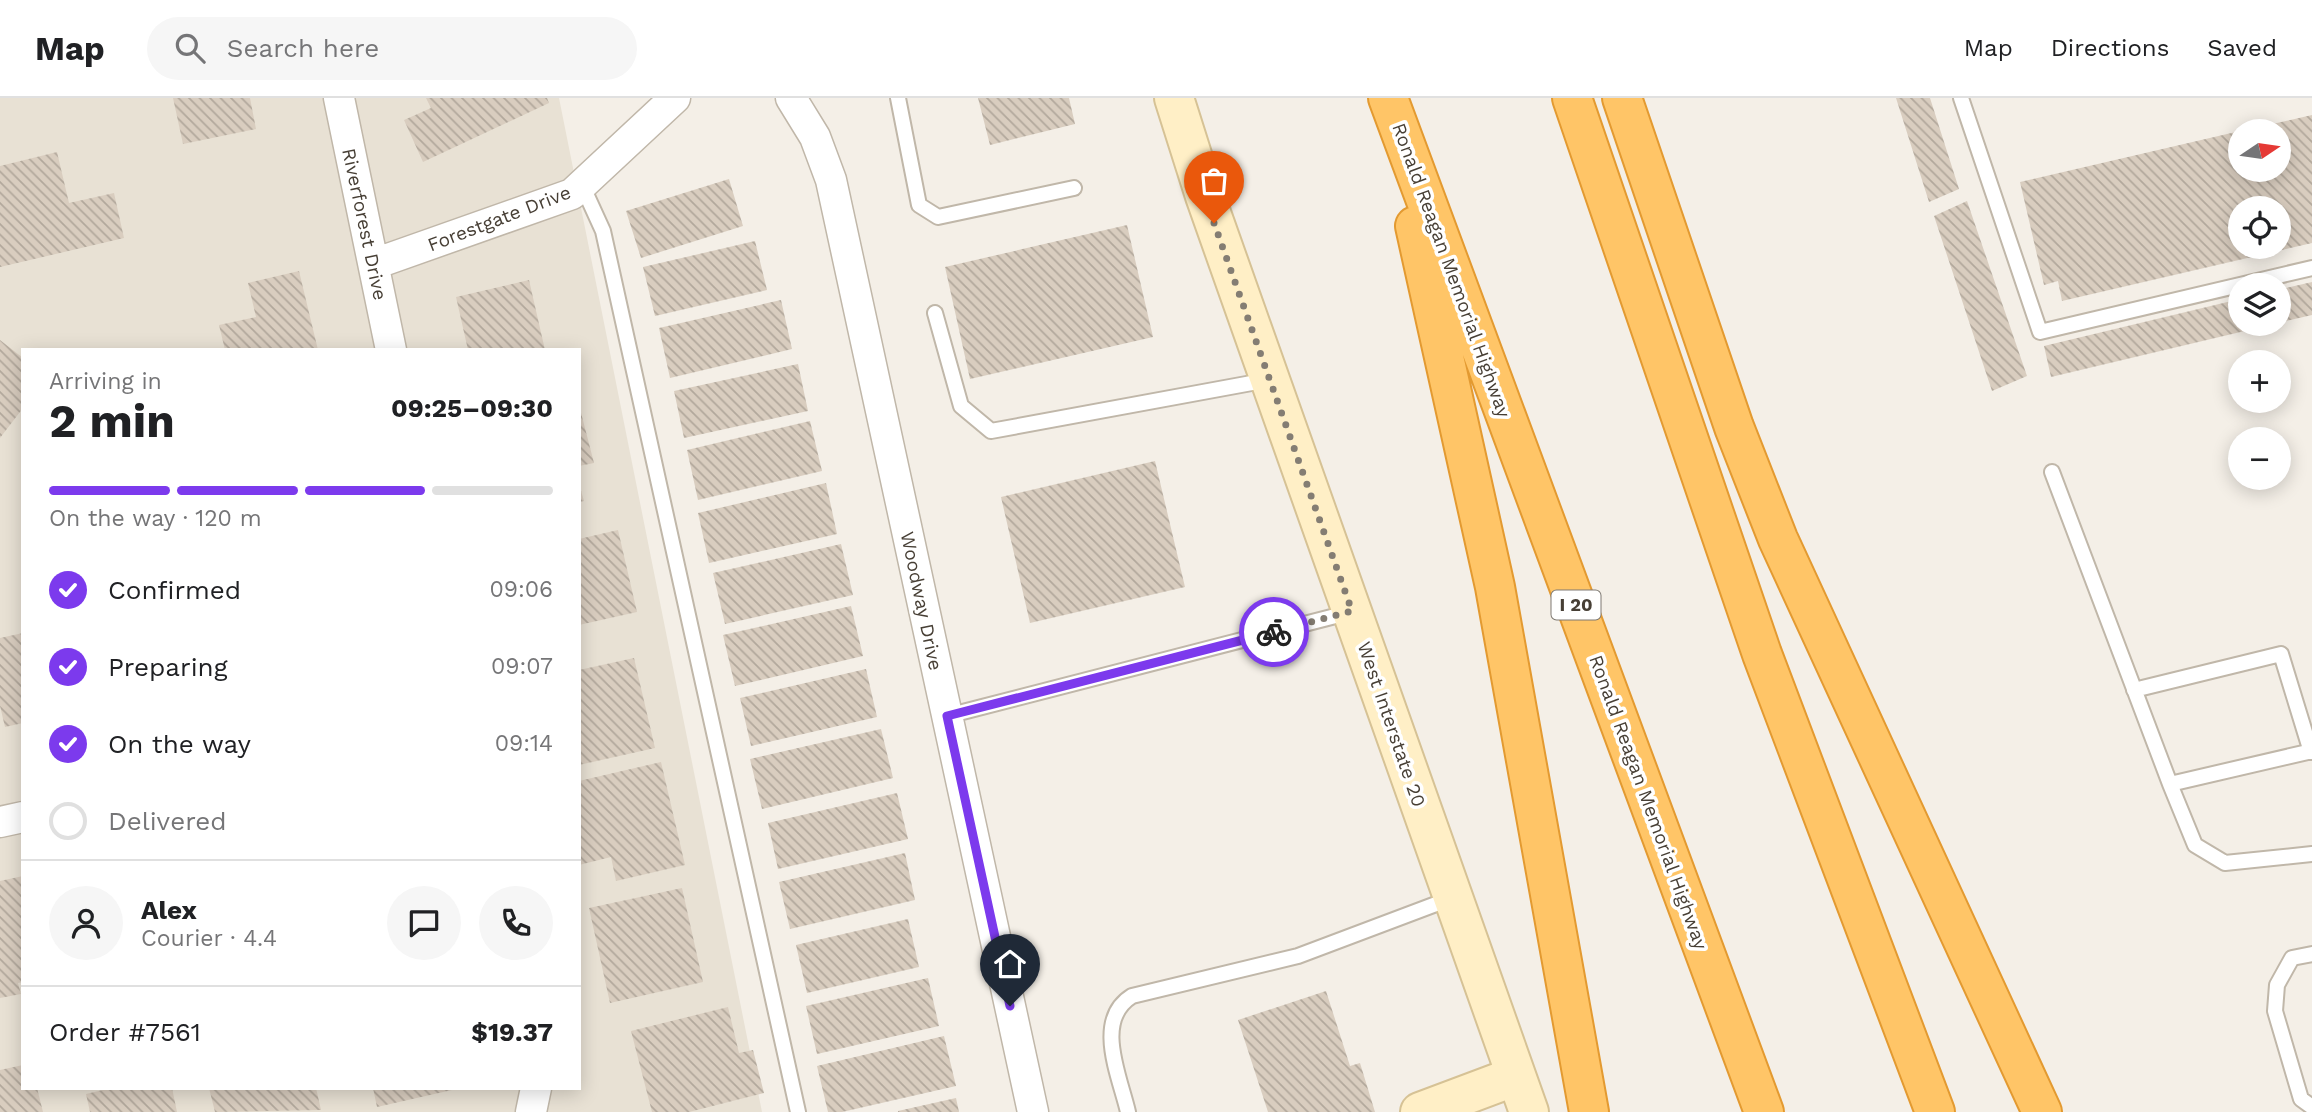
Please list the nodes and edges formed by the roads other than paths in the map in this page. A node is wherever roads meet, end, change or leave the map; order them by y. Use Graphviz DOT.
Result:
graph roads {
  1 [pos="339,98"];
  2 [pos="675,98"];
  3 [pos="791,98"];
  4 [pos="898,98"];
  5 [pos="1174,98"];
  6 [pos="1387,98"];
  7 [pos="1572,98"];
  8 [pos="1622,98"];
  9 [pos="1961,98"];
  10 [pos="582,185"];
  11 [pos="1074,188"];
  12 [pos="374,264"];
  13 [pos="2312,268"];
  14 [pos="935,313"];
  15 [pos="391,348"];
  16 [pos="1270,379"];
  17 [pos="2052,472"];
  18 [pos="1352,611"];
  19 [pos="2134,690"];
  20 [pos="947,716"];
  21 [pos="2311,751"];
  22 [pos="2170,784"];
  23 [pos="21,817"];
  24 [pos="0,822"];
  25 [pos="2312,854"];
  26 [pos="1453,898"];
  27 [pos="2312,954"];
  28 [pos="1516,1076"];
  29 [pos="536,1090"];
  30 [pos="2312,1107"];
  31 [pos="531,1112"];
  32 [pos="798,1112"];
  33 [pos="1033,1112"];
  34 [pos="1128,1112"];
  35 [pos="1420,1112"];
  36 [pos="1529,1112"];
  37 [pos="1589,1112"];
  38 [pos="1764,1112"];
  39 [pos="1935,1112"];
  40 [pos="2042,1112"];
  1 -- 12 [label="street, Riverforest Drive"];
  2 -- 10 [label="street, Forestgate Drive"];
  3 -- 20 [label="street, Woodway Drive"];
  4 -- 11 [label="lane"];
  5 -- 16 [label="main road, West Interstate 20"];
  6 -- 37 [label="highway"];
  6 -- 38 [label="highway, Ronald Reagan Memorial Highway / I 20"];
  7 -- 39 [label="highway"];
  8 -- 40 [label="highway"];
  9 -- 13 [label="lane"];
  10 -- 12 [label="street, Forestgate Drive"];
  10 -- 32 [label="lane"];
  12 -- 15 [label="street, Riverforest Drive"];
  14 -- 16 [label="lane"];
  16 -- 18 [label="main road, West Interstate 20"];
  17 -- 19 [label="lane"];
  18 -- 20 [label="lane"];
  18 -- 26 [label="main road, West Interstate 20"];
  19 -- 21 [label="lane"];
  19 -- 22 [label="lane"];
  20 -- 33 [label="street, Woodway Drive"];
  21 -- 22 [label="lane"];
  22 -- 25 [label="lane"];
  23 -- 24 [label="street"];
  26 -- 28 [label="main road, West Interstate 20"];
  26 -- 34 [label="lane"];
  27 -- 30 [label="lane"];
  28 -- 35 [label="main road"];
  28 -- 36 [label="main road, West Interstate 20"];
  29 -- 31 [label="street"];
}
